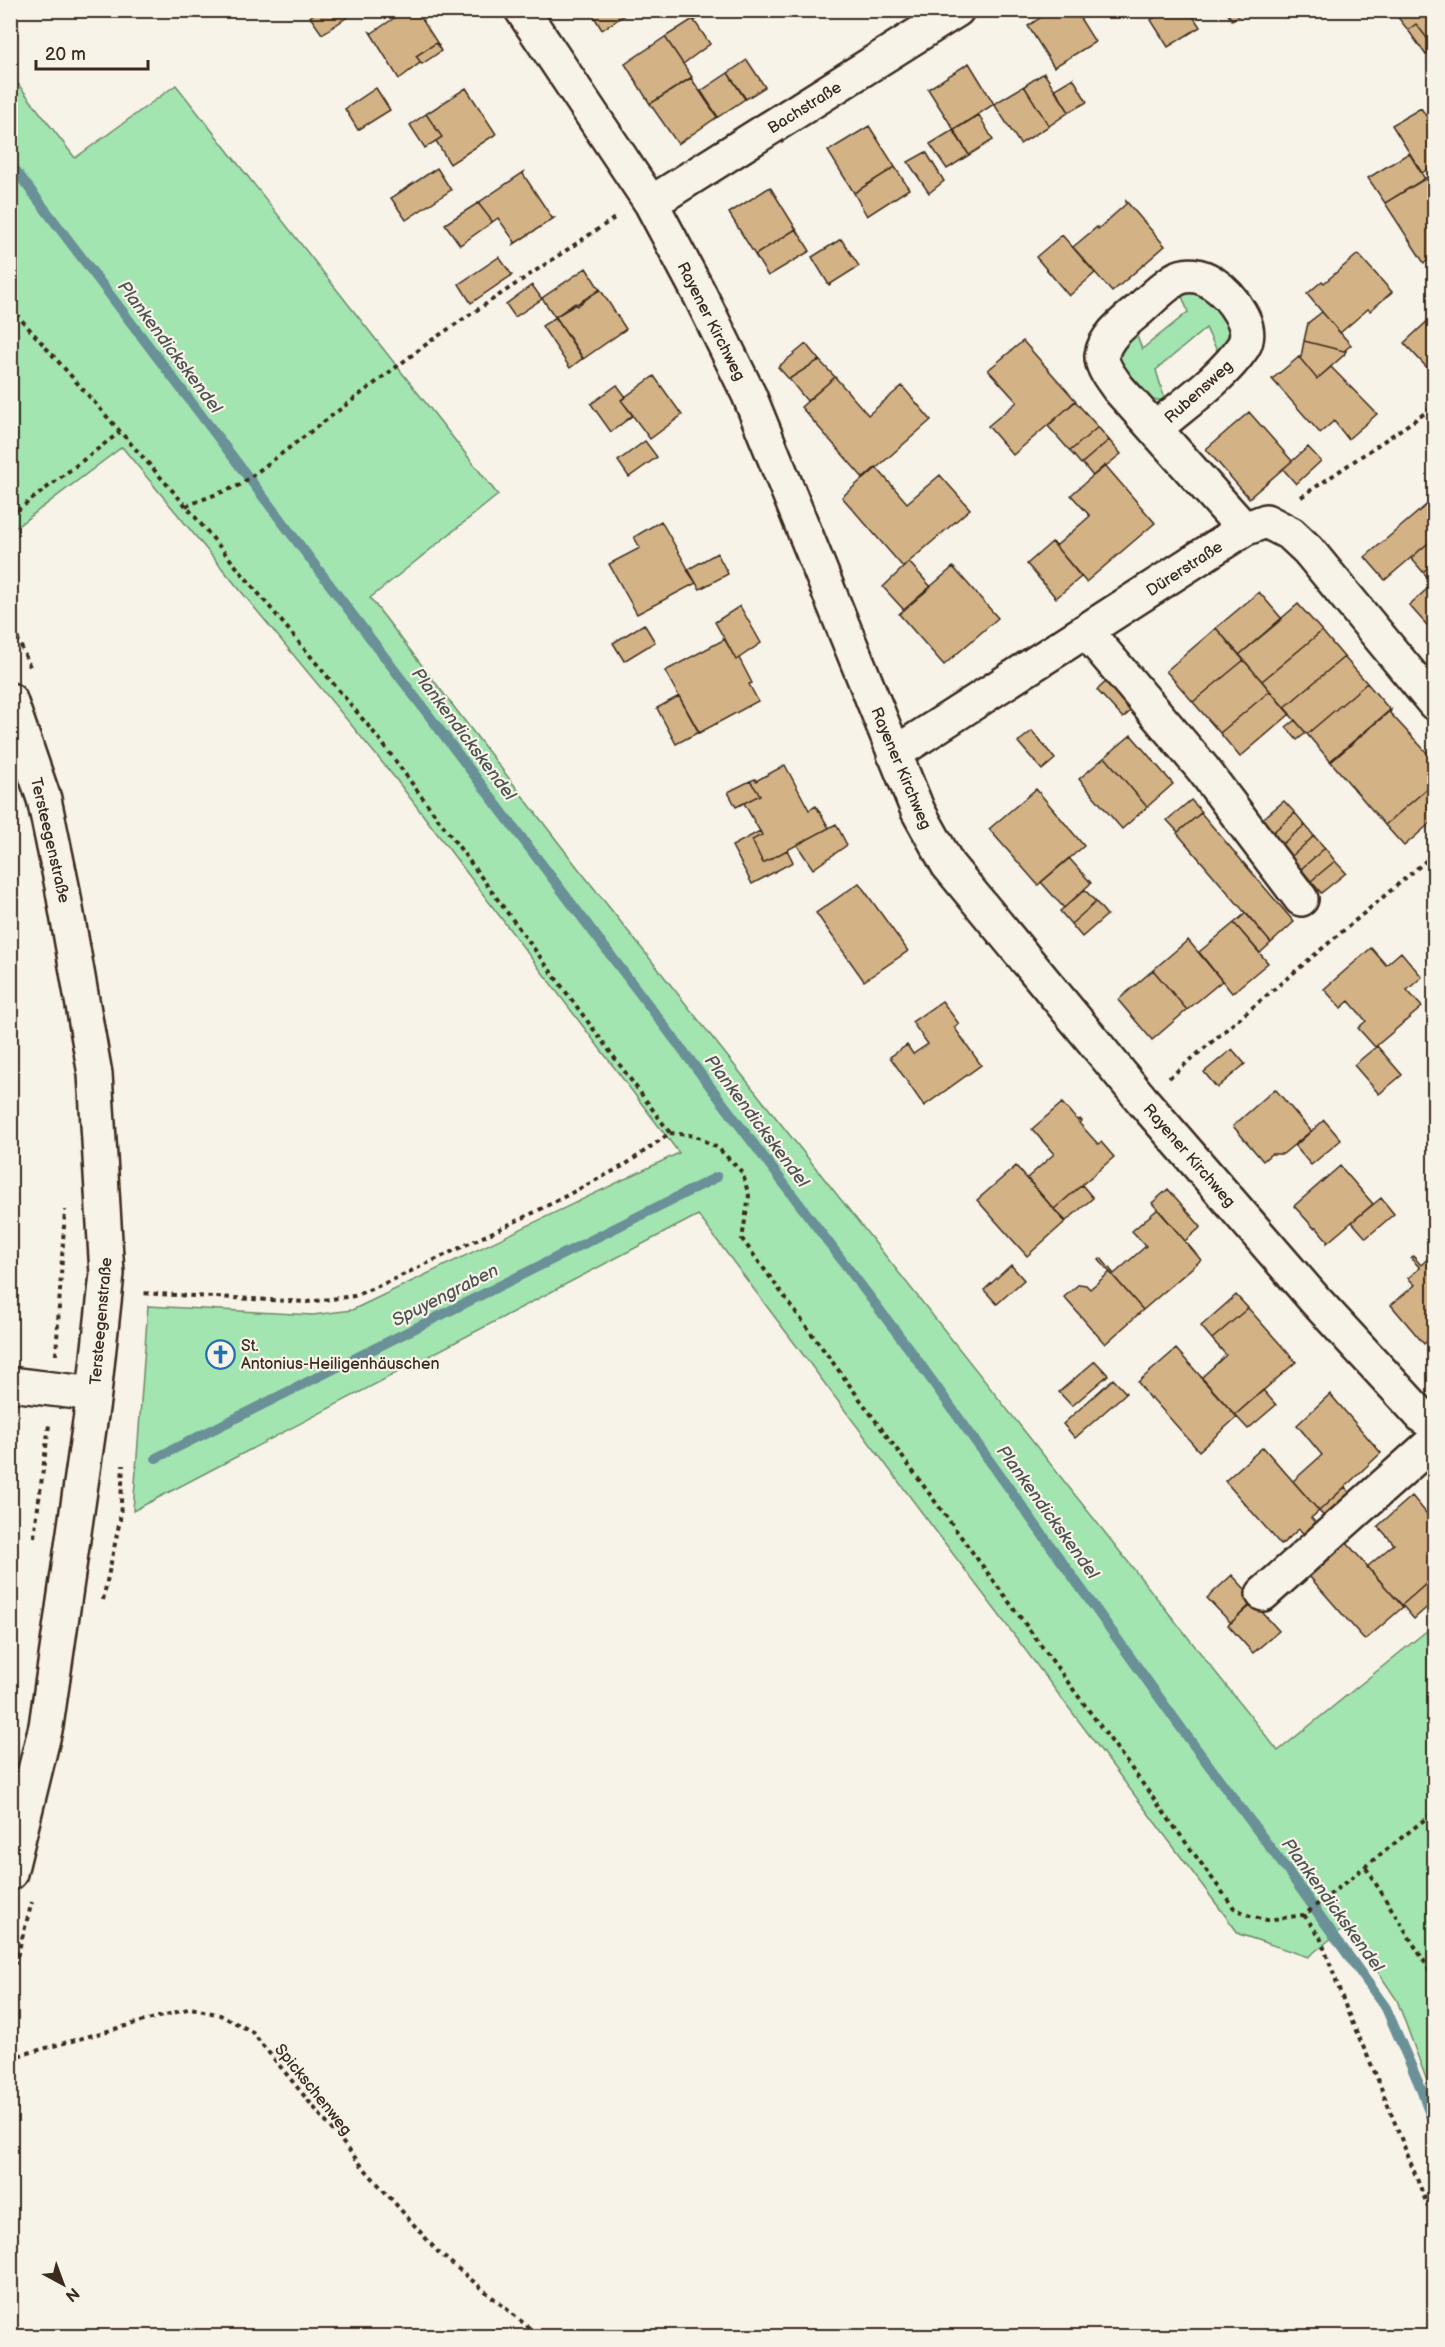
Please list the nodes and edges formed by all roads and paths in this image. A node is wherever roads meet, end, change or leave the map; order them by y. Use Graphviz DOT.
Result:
graph roads {
  1 [pos="522,10"];
  2 [pos="957,10"];
  3 [pos="649,199"];
  4 [pos="10,307"];
  5 [pos="1434,407"];
  6 [pos="1156,428"];
  7 [pos="120,432"];
  8 [pos="186,506"];
  9 [pos="10,516"];
  10 [pos="1255,525"];
  11 [pos="1086,631"];
  12 [pos="10,700"];
  13 [pos="1434,703"];
  14 [pos="894,754"];
  15 [pos="1434,854"];
  16 [pos="1301,899"];
  17 [pos="1142,1100"];
  18 [pos="670,1133"];
  19 [pos="65,1202"];
  20 [pos="105,1288"];
  21 [pos="10,1384"];
  22 [pos="54,1388"];
  23 [pos="94,1394"];
  24 [pos="1432,1422"];
  25 [pos="34,1543"];
  26 [pos="1263,1594"];
  27 [pos="1434,1812"];
  28 [pos="1366,1868"];
  29 [pos="10,1873"];
  30 [pos="1304,1916"];
  31 [pos="1434,1977"];
  32 [pos="10,2058"];
  33 [pos="1434,2222"];
  34 [pos="539,2337"];
  1 -- 3 [label="street, Rayener Kirchweg"];
  2 -- 3 [label="street, Bachstraße"];
  3 -- 8 [label="path"];
  3 -- 14 [label="street, Rayener Kirchweg"];
  4 -- 7 [label="path"];
  5 -- 10 [label="path"];
  6 -- 6 [label="street, Rubensweg"];
  6 -- 10 [label="street, Rubensweg"];
  7 -- 8 [label="path"];
  7 -- 9 [label="path"];
  8 -- 18 [label="path"];
  10 -- 11 [label="street, Dürerstraße"];
  10 -- 13 [label="street"];
  11 -- 14 [label="street, Dürerstraße"];
  11 -- 16 [label="street"];
  12 -- 20 [label="street, Tersteegenstraße"];
  14 -- 17 [label="street, Rayener Kirchweg"];
  15 -- 17 [label="path"];
  17 -- 24 [label="street, Rayener Kirchweg"];
  18 -- 20 [label="path"];
  18 -- 30 [label="path"];
  19 -- 22 [label="path"];
  20 -- 23 [label="street, Tersteegenstraße"];
  21 -- 22 [label="street"];
  22 -- 23 [label="street"];
  22 -- 25 [label="path"];
  23 -- 29 [label="street, Tersteegenstraße"];
  24 -- 26 [label="street"];
  27 -- 28 [label="path"];
  28 -- 30 [label="path"];
  28 -- 31 [label="path"];
  30 -- 33 [label="path"];
  32 -- 34 [label="path, Spickschenweg"];
}
